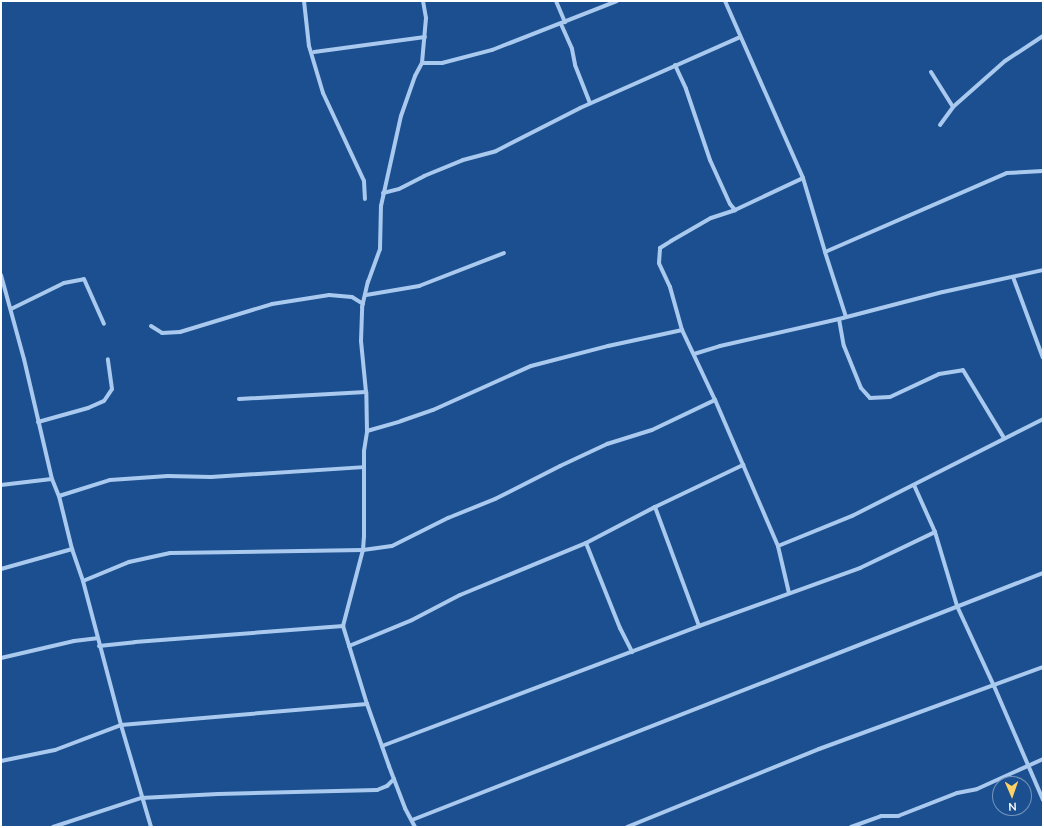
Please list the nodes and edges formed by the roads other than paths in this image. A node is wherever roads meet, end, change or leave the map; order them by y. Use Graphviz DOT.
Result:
graph roads {
  1 [pos="304,1"];
  2 [pos="423,1"];
  3 [pos="556,1"];
  4 [pos="617,1"];
  5 [pos="725,1"];
  6 [pos="563,23"];
  7 [pos="1043,36"];
  8 [pos="425,37"];
  9 [pos="740,37"];
  10 [pos="314,52"];
  11 [pos="422,63"];
  12 [pos="675,65"];
  13 [pos="950,101"];
  14 [pos="590,103"];
  15 [pos="953,107"];
  16 [pos="940,125"];
  17 [pos="1043,170"];
  18 [pos="803,178"];
  19 [pos="383,193"];
  20 [pos="365,199"];
  21 [pos="735,210"];
  22 [pos="825,252"];
  23 [pos="504,253"];
  24 [pos="1043,270"];
  25 [pos="1,275"];
  26 [pos="1013,277"];
  27 [pos="366,295"];
  28 [pos="363,304"];
  29 [pos="11,309"];
  30 [pos="846,317"];
  31 [pos="839,319"];
  32 [pos="104,324"];
  33 [pos="151,326"];
  34 [pos="682,330"];
  35 [pos="694,354"];
  36 [pos="1043,358"];
  37 [pos="108,359"];
  38 [pos="366,392"];
  39 [pos="239,398"];
  40 [pos="715,400"];
  41 [pos="1043,419"];
  42 [pos="38,422"];
  43 [pos="367,431"];
  44 [pos="1004,438"];
  45 [pos="743,465"];
  46 [pos="364,467"];
  47 [pos="52,480"];
  48 [pos="1,485"];
  49 [pos="914,485"];
  50 [pos="59,496"];
  51 [pos="655,507"];
  52 [pos="935,532"];
  53 [pos="586,543"];
  54 [pos="778,546"];
  55 [pos="72,549"];
  56 [pos="363,550"];
  57 [pos="1,569"];
  58 [pos="1043,574"];
  59 [pos="84,580"];
  60 [pos="789,593"];
  61 [pos="957,606"];
  62 [pos="343,626"];
  63 [pos="698,626"];
  64 [pos="97,638"];
  65 [pos="100,646"];
  66 [pos="349,646"];
  67 [pos="632,652"];
  68 [pos="1,658"];
  69 [pos="1043,667"];
  70 [pos="994,686"];
  71 [pos="367,704"];
  72 [pos="121,725"];
  73 [pos="382,746"];
  74 [pos="1043,759"];
  75 [pos="1,761"];
  76 [pos="1029,766"];
  77 [pos="394,779"];
  78 [pos="141,798"];
  79 [pos="1043,800"];
  80 [pos="412,820"];
  81 [pos="53,827"];
  82 [pos="151,827"];
  83 [pos="415,827"];
  84 [pos="627,827"];
  85 [pos="851,827"];
  1 -- 20 [label="street"];
  2 -- 8 [label="street"];
  3 -- 6 [label="street"];
  4 -- 6 [label="street"];
  5 -- 9 [label="street"];
  6 -- 11 [label="street"];
  6 -- 14 [label="street"];
  7 -- 15 [label="street"];
  8 -- 10 [label="street"];
  8 -- 11 [label="street"];
  9 -- 12 [label="street"];
  9 -- 18 [label="street"];
  11 -- 19 [label="street"];
  12 -- 14 [label="street"];
  12 -- 21 [label="street"];
  13 -- 15 [label="street"];
  14 -- 19 [label="street"];
  15 -- 16 [label="street"];
  17 -- 22 [label="street"];
  18 -- 21 [label="street"];
  18 -- 22 [label="street"];
  19 -- 27 [label="street"];
  21 -- 34 [label="street"];
  22 -- 30 [label="street"];
  23 -- 27 [label="street"];
  24 -- 26 [label="street"];
  25 -- 29 [label="street"];
  26 -- 30 [label="street"];
  26 -- 36 [label="street"];
  27 -- 28 [label="street"];
  28 -- 33 [label="street"];
  28 -- 38 [label="street"];
  29 -- 32 [label="street"];
  29 -- 42 [label="street"];
  30 -- 31 [label="street"];
  31 -- 35 [label="street"];
  31 -- 44 [label="street"];
  34 -- 35 [label="street"];
  34 -- 43 [label="street"];
  35 -- 40 [label="street"];
  37 -- 42 [label="street"];
  38 -- 39 [label="street"];
  38 -- 43 [label="street"];
  40 -- 45 [label="street"];
  40 -- 56 [label="street"];
  41 -- 44 [label="street"];
  42 -- 47 [label="street"];
  43 -- 46 [label="street"];
  44 -- 49 [label="street"];
  45 -- 51 [label="street"];
  45 -- 54 [label="street"];
  46 -- 50 [label="street"];
  46 -- 56 [label="street"];
  47 -- 48 [label="street"];
  47 -- 50 [label="street"];
  49 -- 52 [label="street"];
  49 -- 54 [label="street"];
  50 -- 55 [label="street"];
  51 -- 53 [label="street"];
  51 -- 63 [label="street"];
  52 -- 60 [label="street"];
  52 -- 61 [label="street"];
  53 -- 66 [label="street"];
  53 -- 67 [label="street"];
  54 -- 60 [label="street"];
  55 -- 57 [label="street"];
  55 -- 59 [label="street"];
  56 -- 59 [label="street"];
  56 -- 62 [label="street"];
  58 -- 61 [label="street"];
  59 -- 64 [label="street"];
  60 -- 63 [label="street"];
  61 -- 70 [label="street"];
  61 -- 80 [label="street"];
  62 -- 65 [label="street"];
  62 -- 66 [label="street"];
  63 -- 67 [label="street"];
  64 -- 65 [label="street"];
  64 -- 68 [label="street"];
  65 -- 72 [label="street"];
  66 -- 71 [label="street"];
  67 -- 73 [label="street"];
  69 -- 70 [label="street"];
  70 -- 76 [label="street"];
  70 -- 84 [label="street"];
  71 -- 72 [label="street"];
  71 -- 73 [label="street"];
  72 -- 75 [label="street"];
  72 -- 78 [label="street"];
  73 -- 77 [label="street"];
  74 -- 76 [label="street"];
  76 -- 79 [label="street"];
  76 -- 85 [label="street"];
  77 -- 78 [label="street"];
  77 -- 80 [label="street"];
  78 -- 81 [label="street"];
  78 -- 82 [label="street"];
  80 -- 83 [label="street"];
}
